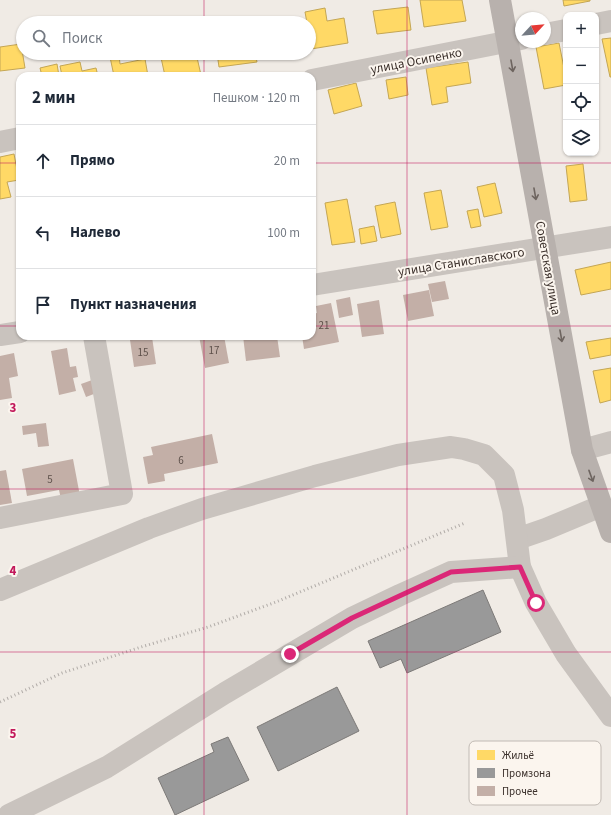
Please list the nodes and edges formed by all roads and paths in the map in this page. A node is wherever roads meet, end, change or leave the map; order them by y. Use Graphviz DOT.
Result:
graph roads {
  1 [pos="500,0"];
  2 [pos="611,22"];
  3 [pos="599,24"];
  4 [pos="563,31"];
  5 [pos="551,33"];
  6 [pos="514,41"];
  7 [pos="316,79"];
  8 [pos="16,139"];
  9 [pos="0,142"];
  10 [pos="611,238"];
  11 [pos="545,248"];
  12 [pos="316,284"];
  13 [pos="16,333"];
  14 [pos="0,335"];
  15 [pos="95,340"];
  16 [pos="611,442"];
  17 [pos="582,450"];
  18 [pos="602,506"];
  19 [pos="0,518"];
  20 [pos="611,532"];
  21 [pos="517,539"];
  22 [pos="520,567"];
  23 [pos="0,590"];
  24 [pos="611,716"];
  25 [pos="9,815"];
  1 -- 6 [label="main road, Советская улица"];
  2 -- 3 [label="street"];
  4 -- 5 [label="street"];
  6 -- 7 [label="street, улица Осипенко"];
  6 -- 11 [label="main road, Советская улица, one-way"];
  8 -- 9 [label="street"];
  10 -- 11 [label="street, улица Станиславского"];
  11 -- 12 [label="street, улица Станиславского"];
  11 -- 17 [label="main road, Советская улица, one-way"];
  13 -- 14 [label="street"];
  15 -- 19 [label="street"];
  16 -- 17 [label="street"];
  17 -- 18 [label="main road, Советская улица, one-way"];
  18 -- 20 [label="main road, Советская улица"];
  18 -- 21 [label="street"];
  21 -- 22 [label="street"];
  21 -- 23 [label="street"];
  22 -- 24 [label="street"];
  22 -- 25 [label="street"];
}
